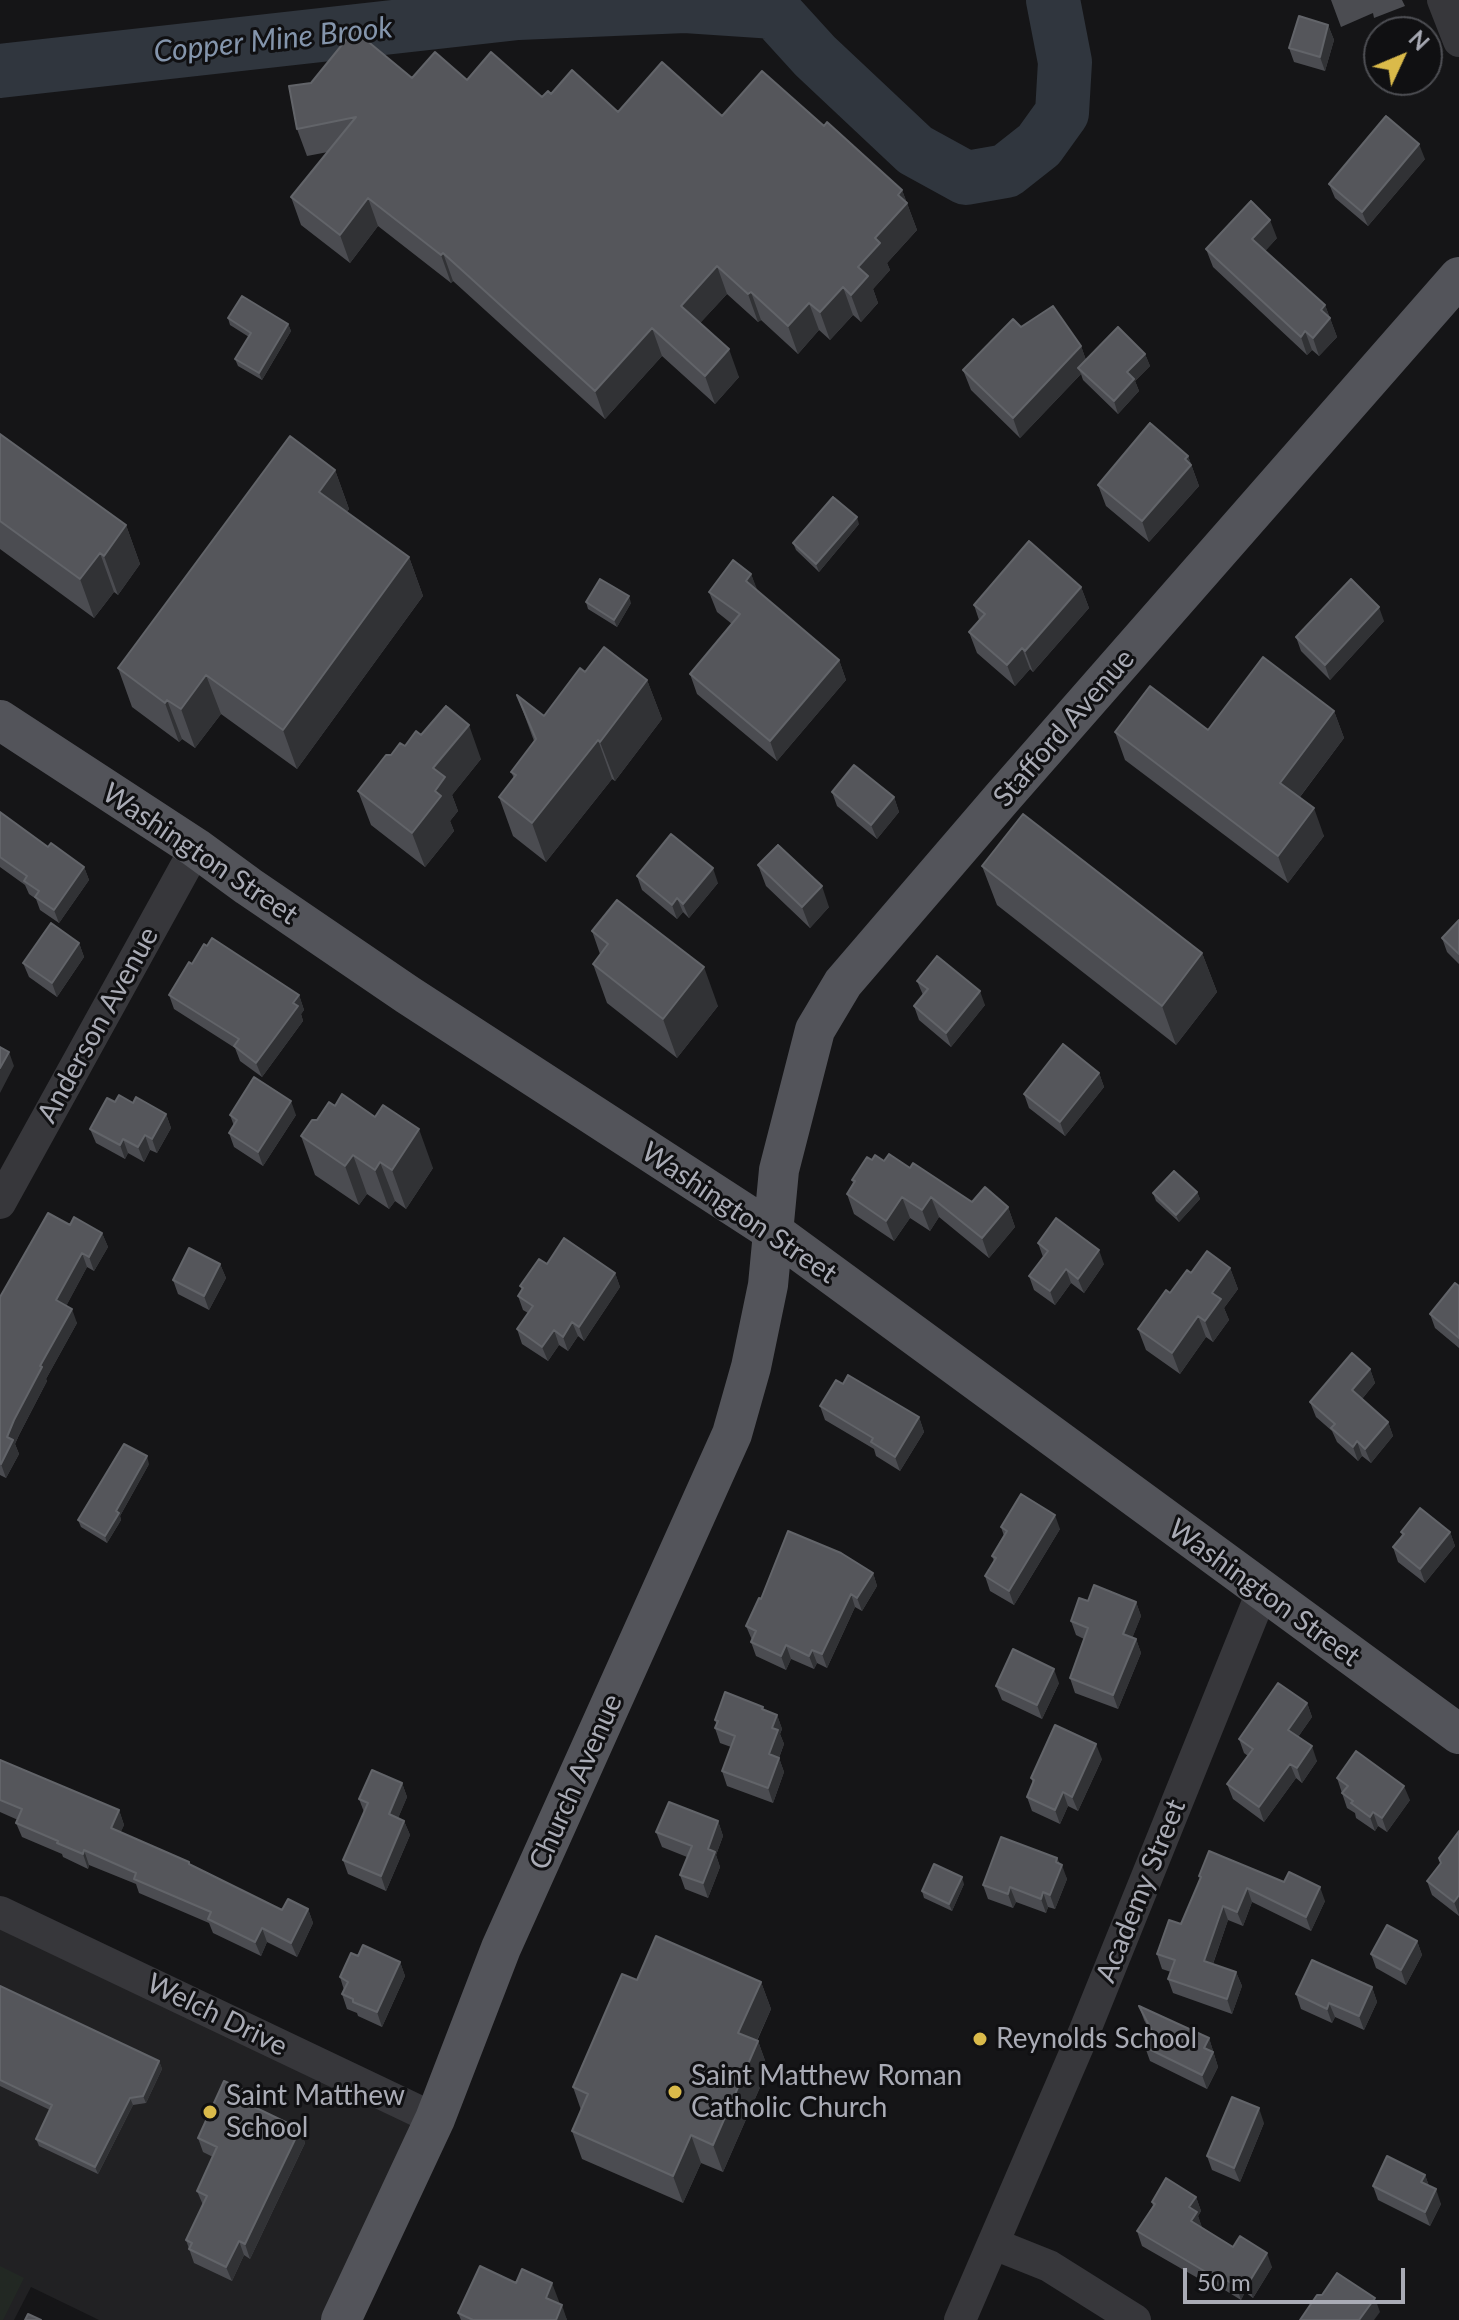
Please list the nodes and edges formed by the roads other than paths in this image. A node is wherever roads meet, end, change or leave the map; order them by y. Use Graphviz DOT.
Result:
graph roads {
  1 [pos="1443,0"];
  2 [pos="1459,41"];
  3 [pos="1459,277"];
  4 [pos="0,720"];
  5 [pos="196,848"];
  6 [pos="0,1203"];
  7 [pos="775,1233"];
  8 [pos="1262,1592"];
  9 [pos="1459,1734"];
  10 [pos="0,1912"];
  11 [pos="435,2119"];
  12 [pos="994,2244"];
  13 [pos="341,2320"];
  14 [pos="960,2320"];
  15 [pos="1135,2320"];
  1 -- 2 [label="street"];
  3 -- 7 [label="main road, Stafford Avenue"];
  4 -- 5 [label="main road, Washington Street"];
  5 -- 6 [label="street, Anderson Avenue"];
  5 -- 7 [label="main road, Washington Street"];
  7 -- 8 [label="main road, Washington Street"];
  7 -- 11 [label="main road, Church Avenue"];
  8 -- 9 [label="main road, Washington Street"];
  8 -- 12 [label="street, Academy Street"];
  10 -- 11 [label="street, Welch Drive"];
  11 -- 13 [label="main road, Church Avenue"];
  12 -- 14 [label="street, Academy Street"];
  12 -- 15 [label="street"];
}
